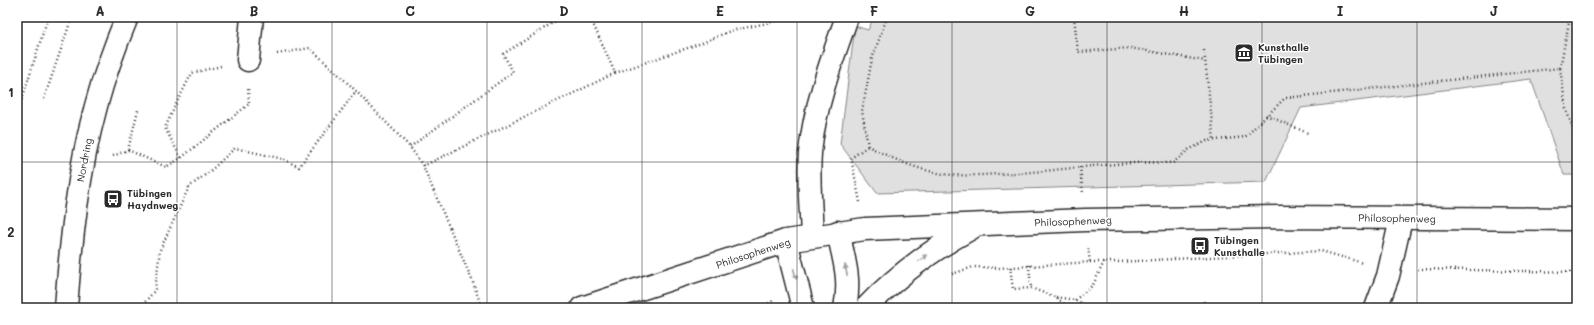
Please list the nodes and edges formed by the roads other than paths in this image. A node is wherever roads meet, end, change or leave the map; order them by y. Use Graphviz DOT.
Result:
graph roads {
  1 [pos="127,17"];
  2 [pos="252,17"];
  3 [pos="847,17"];
  4 [pos="248,60"];
  5 [pos="1401,219"];
  6 [pos="1577,219"];
  7 [pos="978,225"];
  8 [pos="838,232"];
  9 [pos="812,236"];
  10 [pos="786,241"];
  11 [pos="66,308"];
  12 [pos="582,308"];
  13 [pos="803,308"];
  14 [pos="845,308"];
  15 [pos="866,308"];
  16 [pos="1376,308"];
  1 -- 11 [label="street, Nordring"];
  2 -- 4 [label="street"];
  3 -- 9 [label="street"];
  5 -- 6 [label="street, Philosophenweg"];
  5 -- 7 [label="street, Philosophenweg"];
  5 -- 16 [label="street"];
  7 -- 8 [label="street, Philosophenweg"];
  15 -- 7 [label="street, one-way"];
  8 -- 9 [label="street, Philosophenweg"];
  14 -- 8 [label="street, one-way"];
  9 -- 10 [label="street, Philosophenweg"];
  10 -- 12 [label="street, Philosophenweg"];
  10 -- 13 [label="street, one-way"];
}
